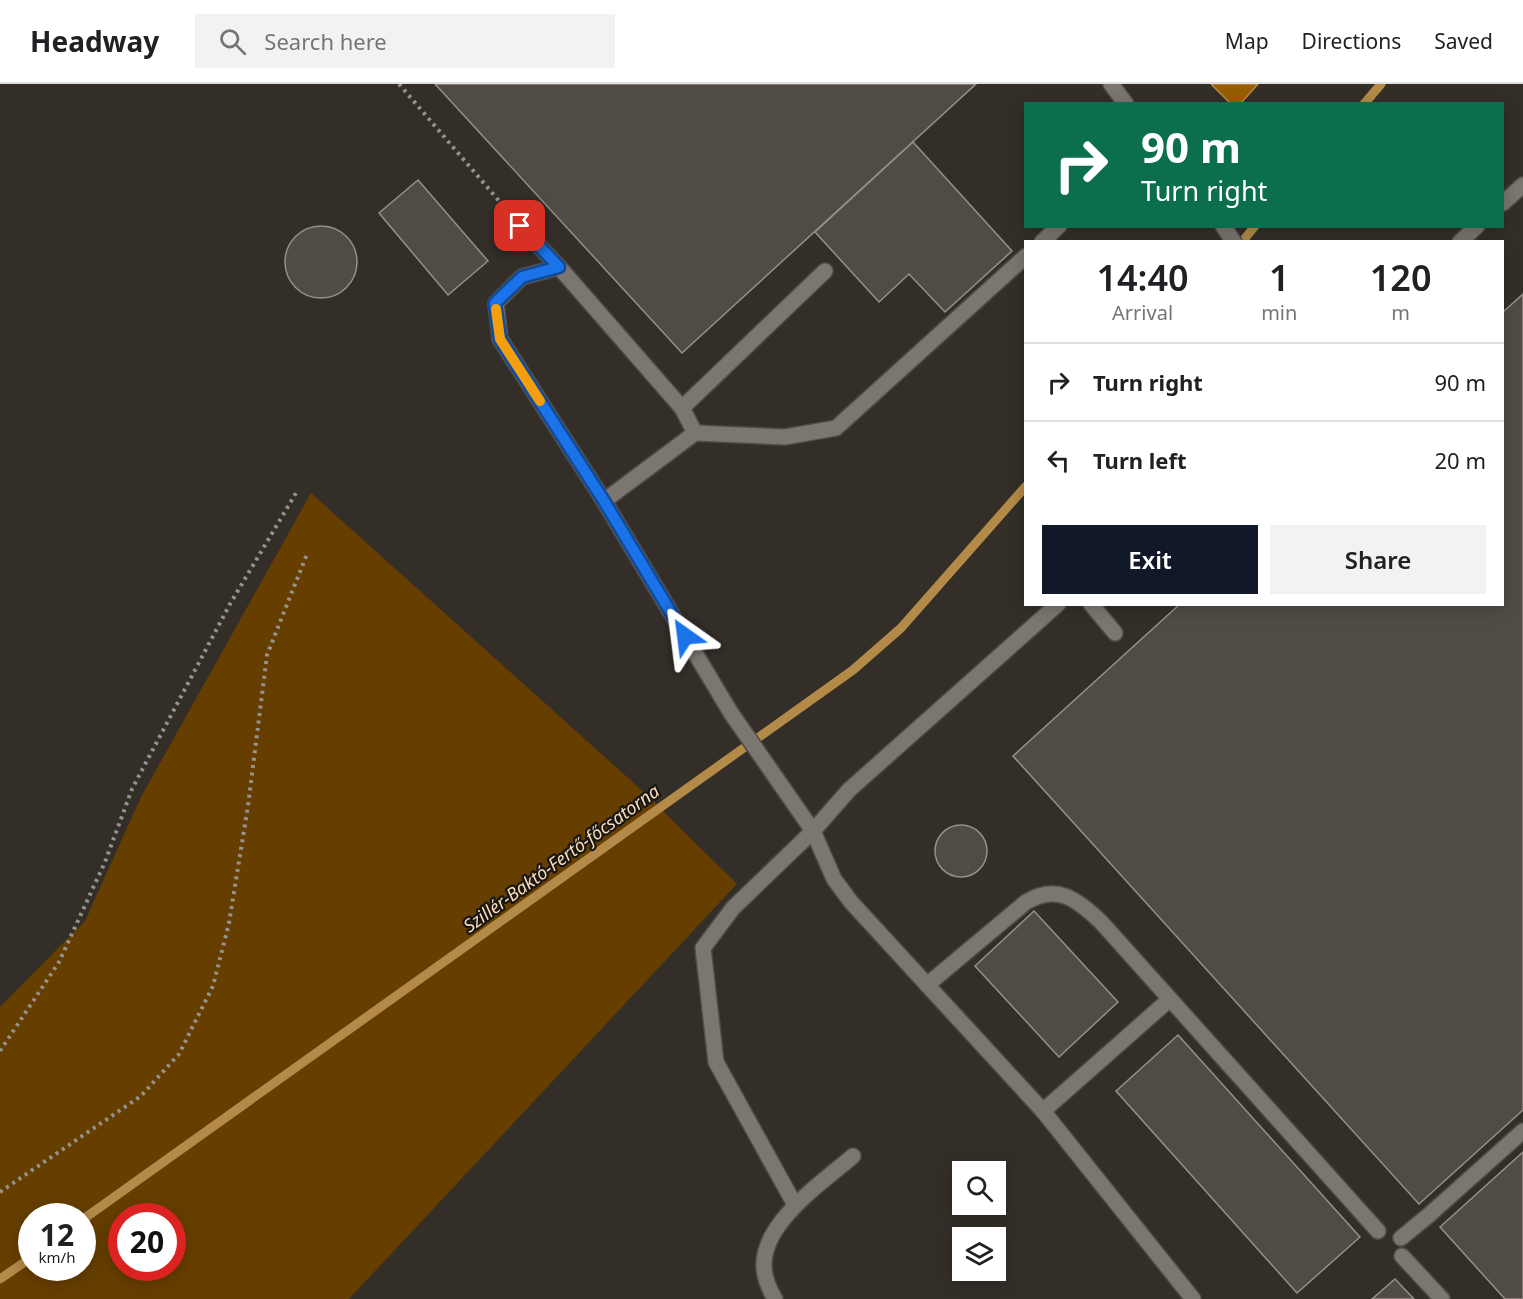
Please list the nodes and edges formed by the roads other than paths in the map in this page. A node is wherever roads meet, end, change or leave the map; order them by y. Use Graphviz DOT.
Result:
graph roads {
  1 [pos="1523,185"];
  2 [pos="1504,202"];
  3 [pos="520,226"];
  4 [pos="1057,228"];
  5 [pos="1475,228"];
  6 [pos="1044,240"];
  7 [pos="1462,240"];
  8 [pos="1024,258"];
  9 [pos="559,267"];
  10 [pos="825,271"];
  11 [pos="682,408"];
  12 [pos="695,433"];
  13 [pos="604,501"];
  14 [pos="1056,606"];
  15 [pos="1093,606"];
  16 [pos="1115,633"];
  17 [pos="813,831"];
  18 [pos="927,985"];
  19 [pos="1170,999"];
  20 [pos="1043,1111"];
  21 [pos="1523,1131"];
  22 [pos="853,1156"];
  23 [pos="795,1205"];
  24 [pos="1378,1231"];
  25 [pos="1401,1238"];
  26 [pos="1402,1256"];
  27 [pos="775,1299"];
  28 [pos="1193,1299"];
  29 [pos="1442,1299"];
  1 -- 2 [label="lane"];
  3 -- 9 [label="lane"];
  4 -- 6 [label="lane"];
  5 -- 7 [label="lane"];
  8 -- 12 [label="lane"];
  9 -- 11 [label="lane"];
  9 -- 13 [label="lane"];
  10 -- 11 [label="lane"];
  11 -- 12 [label="lane"];
  12 -- 13 [label="lane"];
  13 -- 17 [label="lane"];
  14 -- 17 [label="lane"];
  15 -- 16 [label="lane"];
  17 -- 18 [label="lane"];
  17 -- 23 [label="lane"];
  18 -- 19 [label="lane"];
  18 -- 20 [label="lane"];
  19 -- 20 [label="lane"];
  19 -- 24 [label="lane"];
  20 -- 28 [label="lane"];
  21 -- 25 [label="lane"];
  22 -- 23 [label="lane"];
  23 -- 27 [label="lane"];
  26 -- 29 [label="lane"];
}
